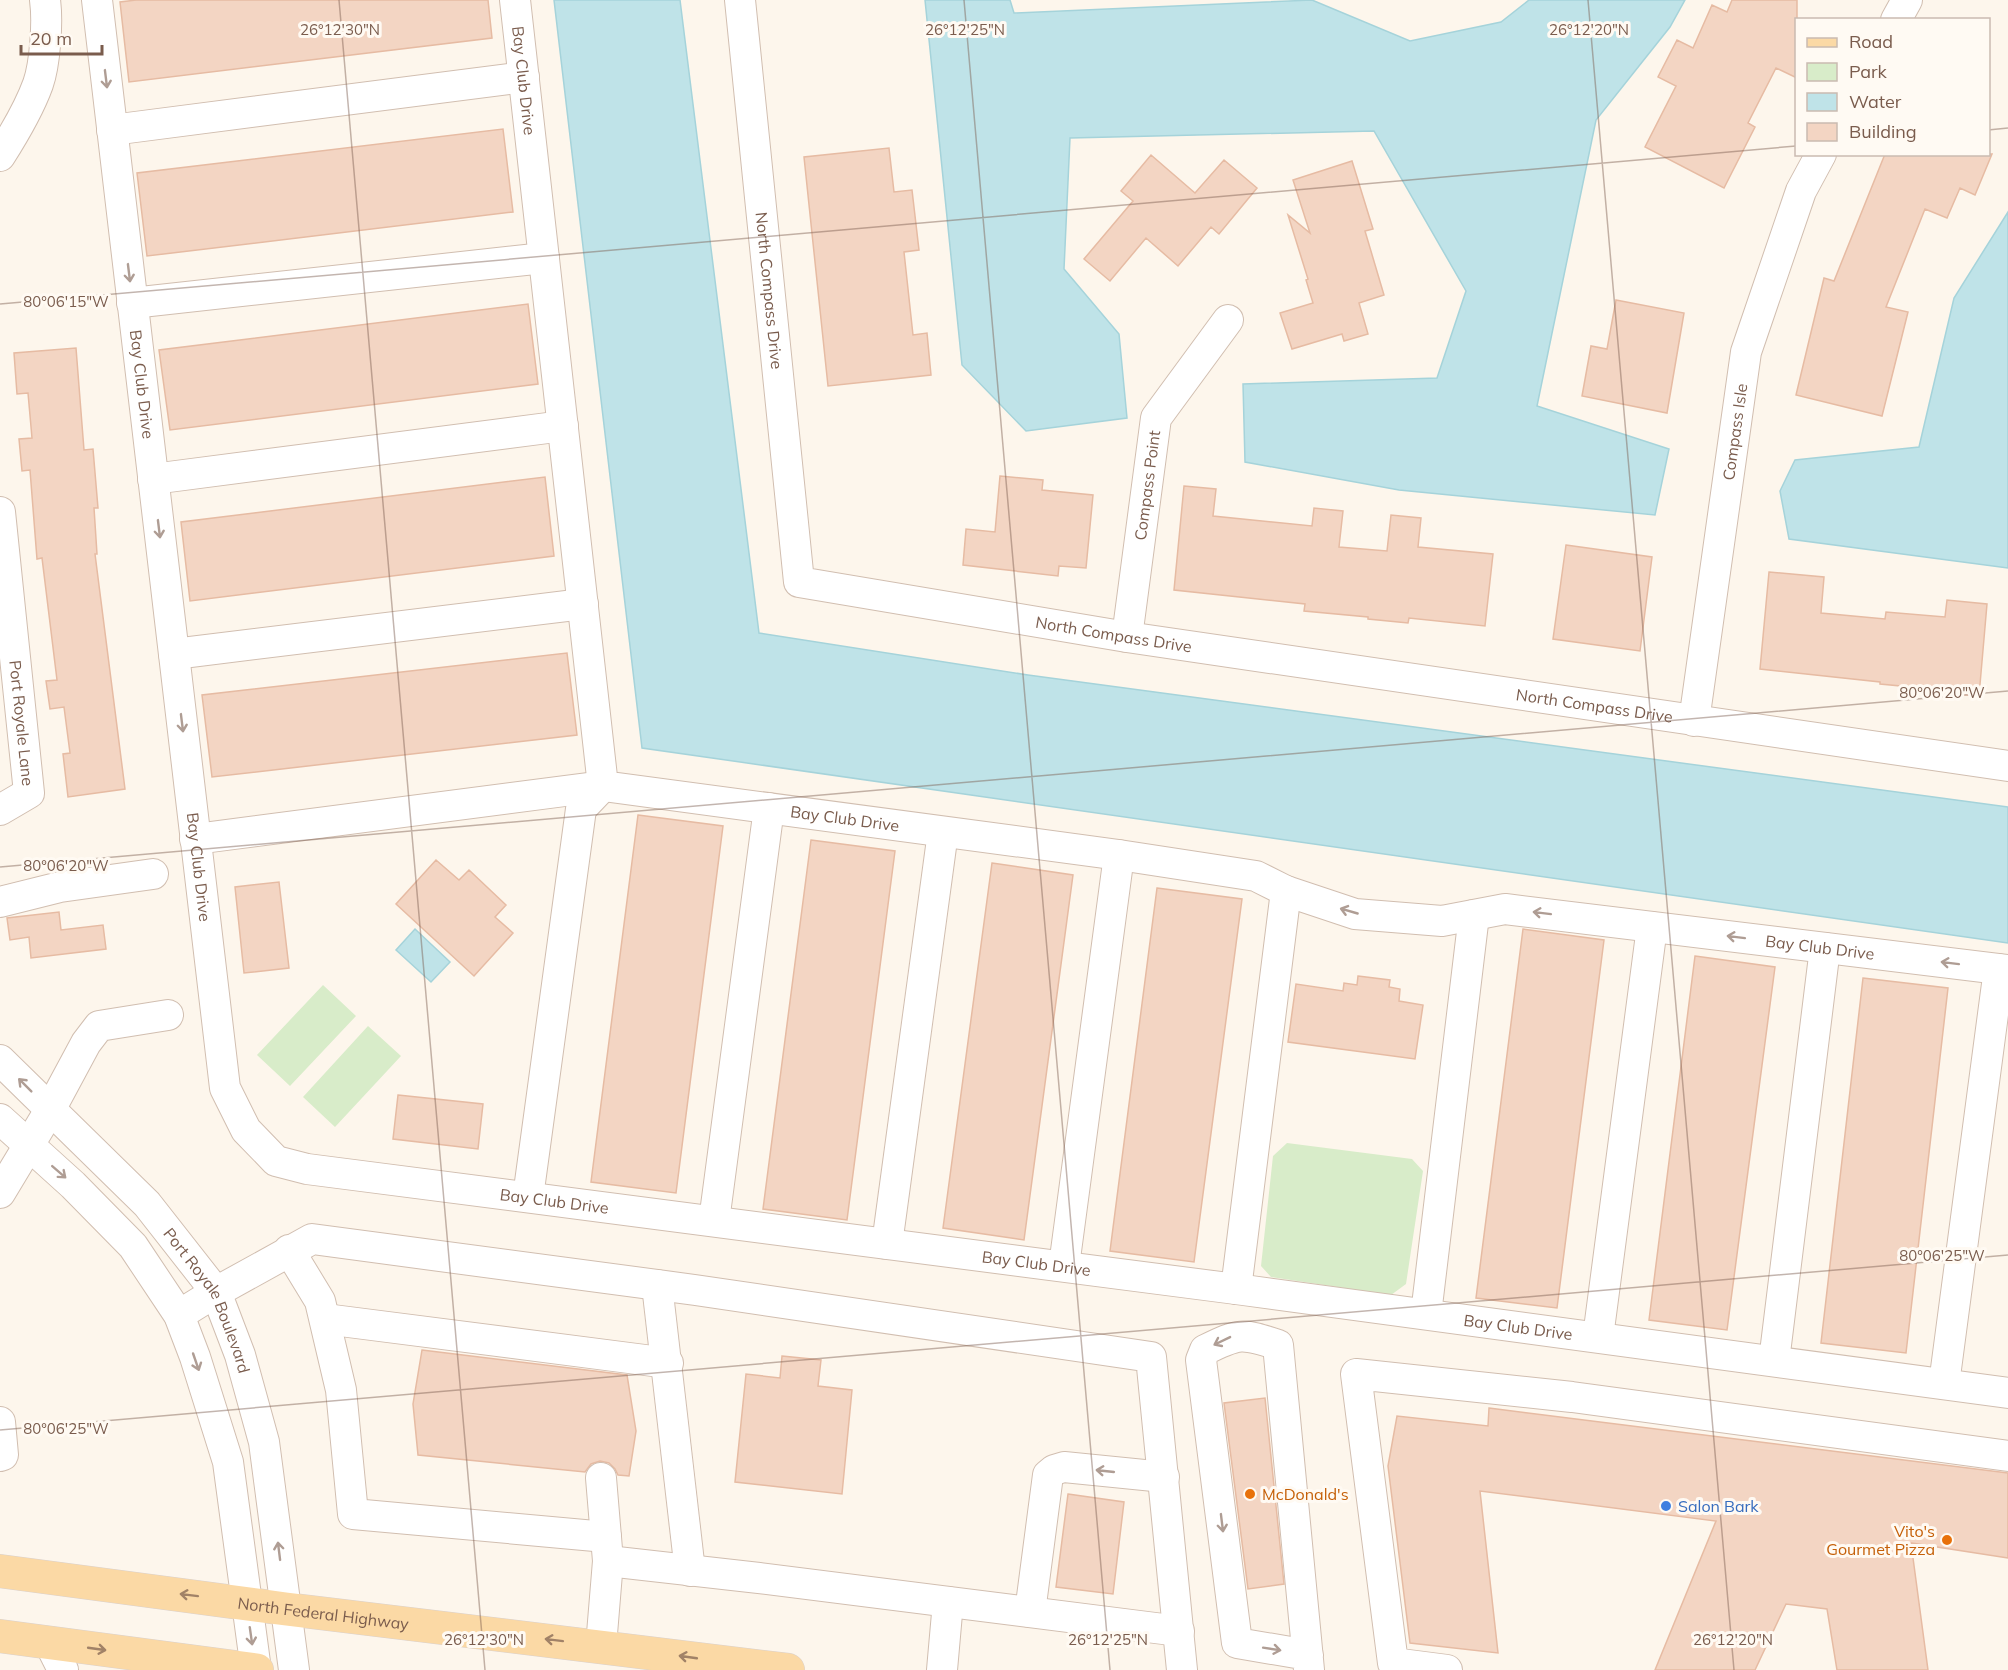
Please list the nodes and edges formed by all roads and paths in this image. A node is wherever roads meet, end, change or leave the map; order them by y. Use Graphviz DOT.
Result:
graph roads {
  1 [pos="45,0"];
  2 [pos="97,0"];
  3 [pos="515,0"];
  4 [pos="740,0"];
  5 [pos="1907,0"];
  6 [pos="1897,18"];
  7 [pos="524,76"];
  8 [pos="112,130"];
  9 [pos="0,156"];
  10 [pos="1820,156"];
  11 [pos="544,258"];
  12 [pos="132,303"];
  13 [pos="1228,320"];
  14 [pos="563,426"];
  15 [pos="153,479"];
  16 [pos="0,512"];
  17 [pos="583,604"];
  18 [pos="1127,637"];
  19 [pos="174,654"];
  20 [pos="1694,721"];
  21 [pos="2008,766"];
  22 [pos="603,786"];
  23 [pos="769,808"];
  24 [pos="0,810"];
  25 [pos="943,832"];
  26 [pos="195,839"];
  27 [pos="1119,855"];
  28 [pos="153,874"];
  29 [pos="1286,891"];
  30 [pos="0,902"];
  31 [pos="1474,915"];
  32 [pos="1652,927"];
  33 [pos="1825,948"];
  34 [pos="2003,970"];
  35 [pos="168,1015"];
  36 [pos="0,1060"];
  37 [pos="51,1110"];
  38 [pos="0,1119"];
  39 [pos="28,1146"];
  40 [pos="0,1193"];
  41 [pos="528,1197"];
  42 [pos="714,1221"];
  43 [pos="887,1244"];
  44 [pos="289,1250"];
  45 [pos="1064,1266"];
  46 [pos="657,1285"];
  47 [pos="1236,1289"];
  48 [pos="216,1292"];
  49 [pos="1426,1314"];
  50 [pos="179,1316"];
  51 [pos="325,1319"];
  52 [pos="1598,1337"];
  53 [pos="1774,1361"];
  54 [pos="668,1363"];
  55 [pos="1944,1384"];
  56 [pos="2008,1393"];
  57 [pos="0,1422"];
  58 [pos="0,1456"];
  59 [pos="2008,1456"];
  60 [pos="1164,1477"];
  61 [pos="601,1478"];
  62 [pos="607,1549"];
  63 [pos="0,1570"];
  64 [pos="690,1570"];
  65 [pos="247,1602"];
  66 [pos="948,1602"];
  67 [pos="286,1609"];
  68 [pos="1030,1612"];
  69 [pos="1179,1631"];
  70 [pos="0,1636"];
  71 [pos="602,1646"];
  72 [pos="56,1656"];
  73 [pos="1308,1662"];
  74 [pos="1430,1669"];
  75 [pos="256,1670"];
  76 [pos="294,1670"];
  77 [pos="788,1670"];
  78 [pos="942,1670"];
  79 [pos="1182,1670"];
  1 -- 9 [label="street"];
  2 -- 8 [label="street, Bay Club Drive, one-way"];
  3 -- 7 [label="street, Bay Club Drive"];
  4 -- 18 [label="street, North Compass Drive"];
  5 -- 6 [label="street"];
  7 -- 8 [label="street"];
  7 -- 11 [label="street, Bay Club Drive"];
  8 -- 12 [label="street, Bay Club Drive, one-way"];
  10 -- 20 [label="street, Compass Isle"];
  11 -- 12 [label="street"];
  11 -- 14 [label="street, Bay Club Drive"];
  12 -- 15 [label="street, Bay Club Drive"];
  13 -- 18 [label="street, Compass Point"];
  14 -- 15 [label="street"];
  14 -- 17 [label="street, Bay Club Drive"];
  15 -- 19 [label="street, Bay Club Drive, one-way"];
  16 -- 24 [label="street, Port Royale Lane"];
  17 -- 19 [label="street"];
  17 -- 22 [label="street, Bay Club Drive"];
  18 -- 20 [label="street, North Compass Drive"];
  19 -- 26 [label="street, Bay Club Drive, one-way"];
  20 -- 21 [label="street, North Compass Drive"];
  22 -- 23 [label="street, Bay Club Drive"];
  22 -- 26 [label="street"];
  22 -- 41 [label="street"];
  23 -- 25 [label="street, Bay Club Drive"];
  23 -- 42 [label="street"];
  25 -- 27 [label="street, Bay Club Drive"];
  25 -- 43 [label="street"];
  26 -- 41 [label="street, Bay Club Drive"];
  27 -- 29 [label="street, Bay Club Drive"];
  27 -- 45 [label="street"];
  28 -- 30 [label="street"];
  31 -- 29 [label="street, Bay Club Drive, one-way"];
  29 -- 47 [label="street"];
  32 -- 31 [label="street, Bay Club Drive, one-way"];
  31 -- 49 [label="street"];
  33 -- 32 [label="street, Bay Club Drive, one-way"];
  32 -- 52 [label="street"];
  34 -- 33 [label="street, Bay Club Drive, one-way"];
  33 -- 53 [label="street"];
  34 -- 55 [label="street"];
  35 -- 37 [label="street"];
  37 -- 36 [label="street, Port Royale Boulevard, one-way"];
  37 -- 39 [label="street"];
  37 -- 48 [label="street, Port Royale Boulevard"];
  38 -- 39 [label="street, Port Royale Boulevard"];
  39 -- 40 [label="street"];
  39 -- 50 [label="street, Port Royale Boulevard, one-way"];
  41 -- 42 [label="street, Bay Club Drive"];
  42 -- 43 [label="street, Bay Club Drive"];
  43 -- 45 [label="street, Bay Club Drive"];
  44 -- 46 [label="street"];
  44 -- 48 [label="street"];
  44 -- 51 [label="street"];
  45 -- 47 [label="street, Bay Club Drive"];
  46 -- 54 [label="street"];
  46 -- 60 [label="street"];
  47 -- 49 [label="street, Bay Club Drive"];
  48 -- 50 [label="street"];
  67 -- 48 [label="street, Port Royale Boulevard, one-way"];
  49 -- 52 [label="street, Bay Club Drive"];
  50 -- 65 [label="street, Port Royale Boulevard, one-way"];
  51 -- 54 [label="street"];
  51 -- 62 [label="street"];
  52 -- 53 [label="street, Bay Club Drive"];
  53 -- 55 [label="street, Bay Club Drive"];
  54 -- 64 [label="street"];
  55 -- 56 [label="street, Bay Club Drive"];
  57 -- 58 [label="street"];
  59 -- 74 [label="street"];
  60 -- 68 [label="street, one-way"];
  60 -- 69 [label="street"];
  61 -- 62 [label="street"];
  62 -- 64 [label="street"];
  62 -- 71 [label="street"];
  65 -- 63 [label="main road, North Federal Highway, one-way"];
  64 -- 66 [label="street"];
  65 -- 67 [label="main road, North Federal Highway"];
  65 -- 75 [label="street, Port Royale Boulevard, one-way"];
  66 -- 68 [label="street"];
  66 -- 78 [label="street"];
  71 -- 67 [label="main road, North Federal Highway, one-way"];
  67 -- 76 [label="street, Port Royale Boulevard"];
  68 -- 69 [label="street"];
  69 -- 79 [label="street"];
  70 -- 72 [label="main road"];
  77 -- 71 [label="main road, North Federal Highway, one-way"];
  72 -- 75 [label="main road, one-way"];
  73 -- 73 [label="street, one-way"];
}
